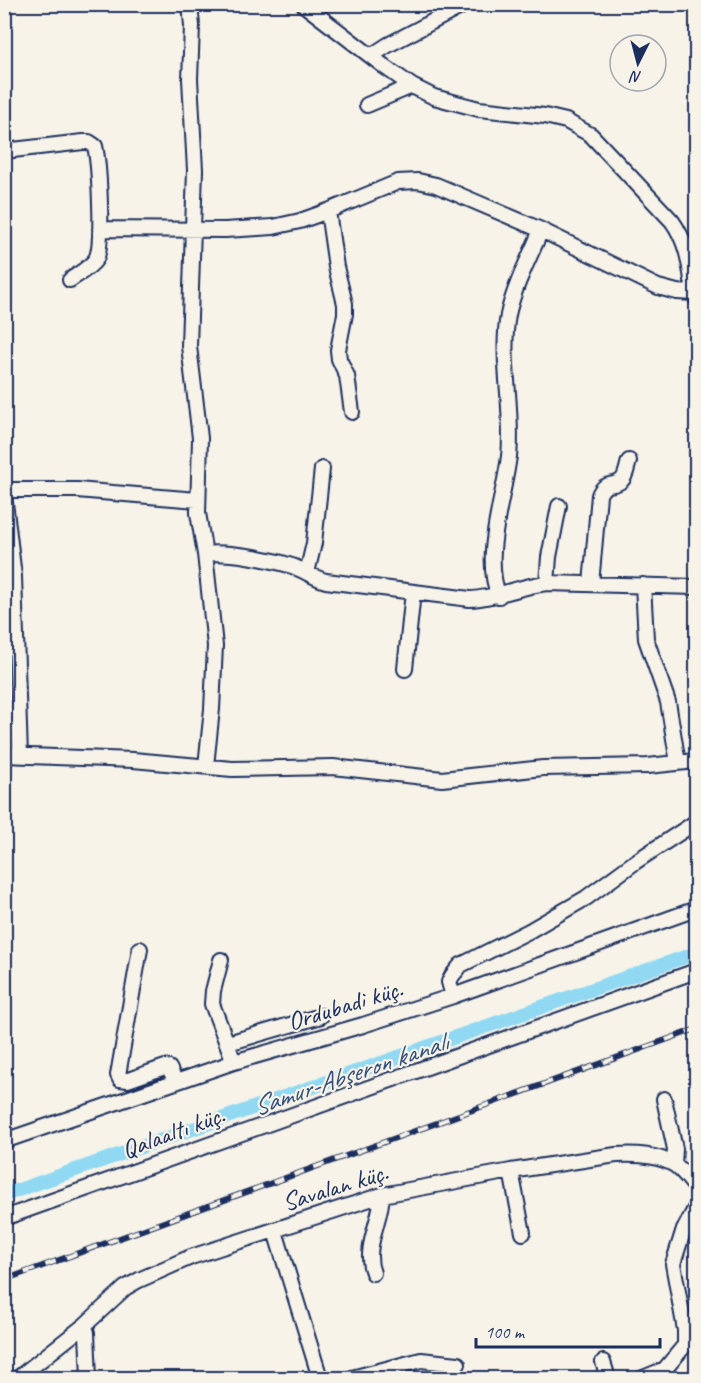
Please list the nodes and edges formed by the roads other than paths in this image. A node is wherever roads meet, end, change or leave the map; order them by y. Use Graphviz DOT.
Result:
graph roads {
  1 [pos="190,4"];
  2 [pos="303,4"];
  3 [pos="466,4"];
  4 [pos="371,56"];
  5 [pos="412,86"];
  6 [pos="368,105"];
  7 [pos="4,151"];
  8 [pos="328,211"];
  9 [pos="100,229"];
  10 [pos="194,229"];
  11 [pos="541,230"];
  12 [pos="70,280"];
  13 [pos="695,295"];
  14 [pos="351,412"];
  15 [pos="629,461"];
  16 [pos="322,469"];
  17 [pos="4,492"];
  18 [pos="197,500"];
  19 [pos="559,506"];
  20 [pos="205,554"];
  21 [pos="307,573"];
  22 [pos="547,583"];
  23 [pos="591,584"];
  24 [pos="643,585"];
  25 [pos="696,587"];
  26 [pos="412,592"];
  27 [pos="499,596"];
  28 [pos="405,669"];
  29 [pos="4,755"];
  30 [pos="20,756"];
  31 [pos="696,761"];
  32 [pos="678,763"];
  33 [pos="206,766"];
  34 [pos="696,822"];
  35 [pos="696,909"];
  36 [pos="140,949"];
  37 [pos="221,960"];
  38 [pos="696,971"];
  39 [pos="453,996"];
  40 [pos="321,1016"];
  41 [pos="228,1043"];
  42 [pos="234,1062"];
  43 [pos="176,1082"];
  44 [pos="664,1099"];
  45 [pos="4,1141"];
  46 [pos="674,1164"];
  47 [pos="511,1171"];
  48 [pos="696,1188"];
  49 [pos="382,1195"];
  50 [pos="696,1207"];
  51 [pos="4,1218"];
  52 [pos="274,1232"];
  53 [pos="523,1233"];
  54 [pos="373,1273"];
  55 [pos="85,1324"];
  56 [pos="603,1362"];
  57 [pos="458,1364"];
  58 [pos="18,1378"];
  59 [pos="90,1378"];
  60 [pos="320,1378"];
  61 [pos="352,1378"];
  62 [pos="608,1378"];
  63 [pos="643,1378"];
  1 -- 10 [label="street"];
  2 -- 4 [label="street"];
  3 -- 4 [label="street"];
  4 -- 5 [label="street"];
  5 -- 6 [label="street"];
  5 -- 13 [label="street"];
  7 -- 9 [label="street"];
  8 -- 10 [label="street"];
  8 -- 11 [label="street"];
  8 -- 14 [label="street"];
  9 -- 10 [label="street"];
  9 -- 12 [label="street"];
  10 -- 18 [label="street"];
  11 -- 13 [label="street"];
  11 -- 27 [label="street"];
  15 -- 23 [label="street"];
  16 -- 21 [label="street"];
  17 -- 18 [label="street"];
  17 -- 30 [label="street"];
  18 -- 20 [label="street"];
  19 -- 22 [label="street"];
  20 -- 21 [label="street"];
  20 -- 33 [label="street"];
  21 -- 26 [label="street"];
  22 -- 23 [label="street"];
  22 -- 27 [label="street"];
  23 -- 24 [label="street"];
  24 -- 25 [label="street"];
  24 -- 32 [label="street"];
  26 -- 27 [label="street"];
  26 -- 28 [label="street"];
  29 -- 30 [label="street"];
  30 -- 33 [label="street"];
  31 -- 32 [label="street"];
  32 -- 33 [label="street"];
  34 -- 39 [label="street"];
  35 -- 39 [label="street, Ordubadi küç."];
  36 -- 43 [label="street"];
  37 -- 41 [label="street"];
  38 -- 51 [label="street, Qalaaltı küç."];
  39 -- 42 [label="street, Ordubadi küç."];
  40 -- 41 [label="street"];
  41 -- 42 [label="street"];
  42 -- 43 [label="street, Ordubadi küç."];
  43 -- 45 [label="street, Ordubadi küç."];
  44 -- 46 [label="street"];
  46 -- 47 [label="street, Savalan küç."];
  46 -- 48 [label="street"];
  47 -- 49 [label="street, Savalan küç."];
  47 -- 53 [label="street"];
  49 -- 52 [label="street, Savalan küç."];
  49 -- 54 [label="street"];
  50 -- 63 [label="street"];
  52 -- 55 [label="street, Savalan küç."];
  52 -- 60 [label="street"];
  55 -- 58 [label="street, Savalan küç."];
  55 -- 59 [label="street"];
  56 -- 62 [label="street"];
  57 -- 61 [label="street"];
}
